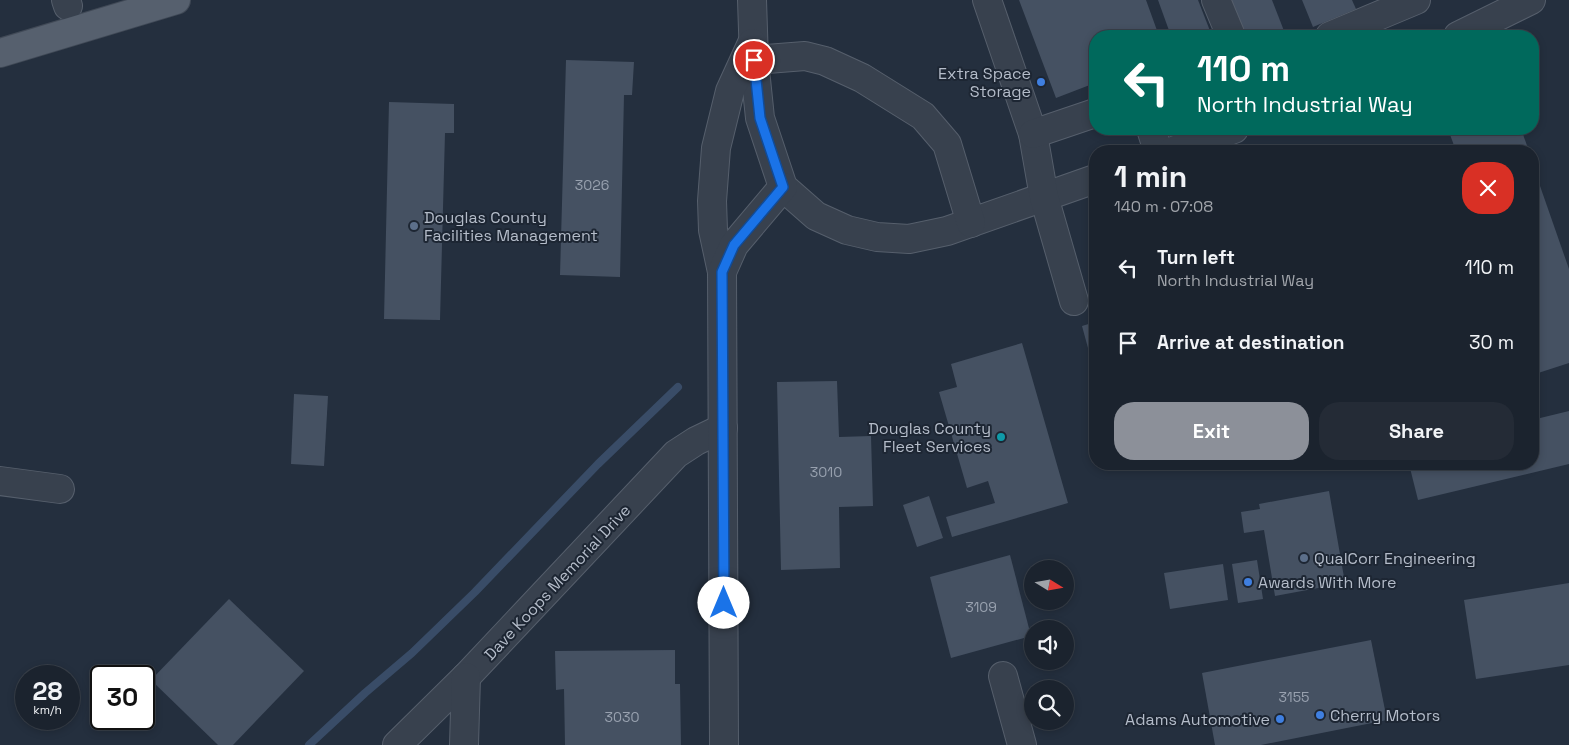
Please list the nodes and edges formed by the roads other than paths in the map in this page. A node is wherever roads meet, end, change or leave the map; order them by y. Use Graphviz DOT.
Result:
graph roads {
  1 [pos="176,0"];
  2 [pos="752,0"];
  3 [pos="987,0"];
  4 [pos="1216,0"];
  5 [pos="1416,0"];
  6 [pos="1515,4"];
  7 [pos="1228,30"];
  8 [pos="1344,30"];
  9 [pos="1469,30"];
  10 [pos="754,50"];
  11 [pos="0,53"];
  12 [pos="1089,115"];
  13 [pos="1033,134"];
  14 [pos="1217,135"];
  15 [pos="1190,145"];
  16 [pos="1089,181"];
  17 [pos="783,187"];
  18 [pos="1044,197"];
  19 [pos="971,223"];
  20 [pos="722,272"];
  21 [pos="1074,301"];
  22 [pos="723,428"];
  23 [pos="0,481"];
  24 [pos="60,489"];
  25 [pos="1003,676"];
  26 [pos="466,678"];
  27 [pos="397,745"];
  28 [pos="464,745"];
  29 [pos="724,745"];
  30 [pos="1022,745"];
  1 -- 11 [label="main road"];
  2 -- 10 [label="street"];
  3 -- 13 [label="street"];
  4 -- 7 [label="street"];
  5 -- 8 [label="street"];
  6 -- 9 [label="street"];
  10 -- 17 [label="street"];
  10 -- 19 [label="street"];
  10 -- 20 [label="street"];
  12 -- 13 [label="street"];
  13 -- 18 [label="street"];
  14 -- 15 [label="street"];
  16 -- 18 [label="street"];
  17 -- 19 [label="street"];
  17 -- 20 [label="street"];
  18 -- 19 [label="street"];
  18 -- 21 [label="street"];
  20 -- 22 [label="street"];
  22 -- 26 [label="street, Dave Koops Memorial Drive"];
  22 -- 29 [label="street"];
  23 -- 24 [label="street"];
  25 -- 30 [label="street"];
  26 -- 27 [label="street, Dave Koops Memorial Drive"];
  26 -- 28 [label="street"];
}
